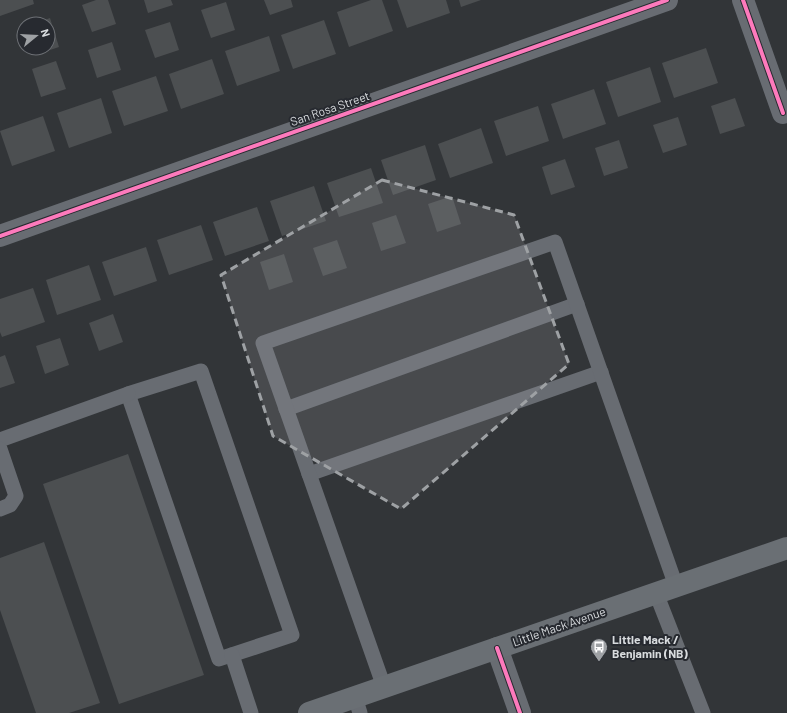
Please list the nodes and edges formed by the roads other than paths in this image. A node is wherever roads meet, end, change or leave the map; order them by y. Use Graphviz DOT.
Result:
graph roads {
  1 [pos="667,0"];
  2 [pos="743,0"];
  3 [pos="783,113"];
  4 [pos="0,236"];
  5 [pos="577,304"];
  6 [pos="601,372"];
  7 [pos="128,394"];
  8 [pos="286,409"];
  9 [pos="0,440"];
  10 [pos="0,449"];
  11 [pos="309,474"];
  12 [pos="0,509"];
  13 [pos="787,548"];
  14 [pos="666,590"];
  15 [pos="497,648"];
  16 [pos="232,655"];
  17 [pos="384,687"];
  18 [pos="357,705"];
  19 [pos="251,713"];
  20 [pos="309,713"];
  21 [pos="520,713"];
  22 [pos="703,713"];
  1 -- 4 [label="street, San Rosa Street"];
  2 -- 3 [label="street"];
  5 -- 6 [label="lane"];
  5 -- 8 [label="lane"];
  5 -- 8 [label="lane"];
  6 -- 11 [label="lane"];
  6 -- 14 [label="lane"];
  7 -- 9 [label="lane"];
  7 -- 16 [label="lane"];
  7 -- 16 [label="lane"];
  8 -- 11 [label="lane"];
  10 -- 12 [label="lane"];
  11 -- 17 [label="lane"];
  13 -- 14 [label="main road, Little Mack Avenue"];
  14 -- 15 [label="main road, Little Mack Avenue"];
  14 -- 22 [label="lane"];
  15 -- 17 [label="main road, Little Mack Avenue"];
  15 -- 21 [label="street"];
  16 -- 19 [label="lane"];
  17 -- 18 [label="main road, Little Mack Avenue"];
  18 -- 20 [label="main road, Little Mack Avenue"];
}
